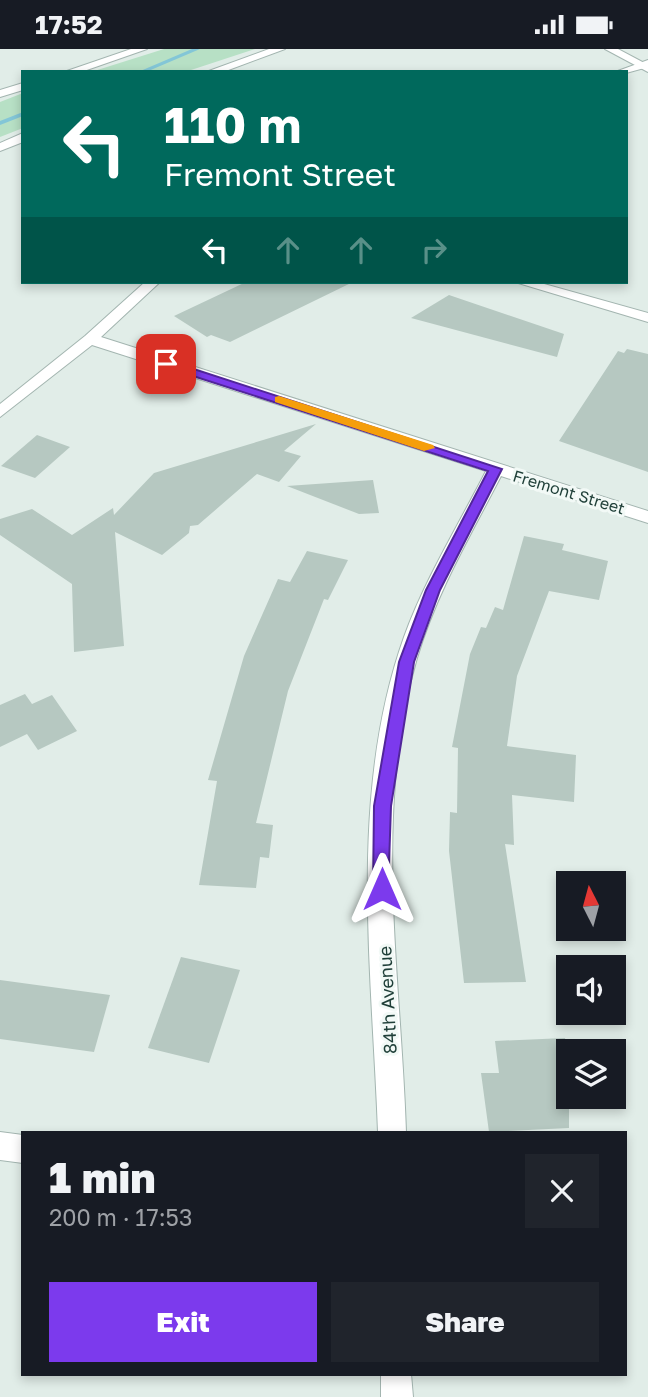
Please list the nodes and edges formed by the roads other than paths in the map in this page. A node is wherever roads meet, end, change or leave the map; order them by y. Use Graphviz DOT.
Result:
graph roads {
  1 [pos="142,49"];
  2 [pos="280,49"];
  3 [pos="610,49"];
  4 [pos="646,66"];
  5 [pos="75,70"];
  6 [pos="217,70"];
  7 [pos="628,70"];
  8 [pos="21,87"];
  9 [pos="0,94"];
  10 [pos="21,138"];
  11 [pos="0,147"];
  12 [pos="151,284"];
  13 [pos="529,284"];
  14 [pos="648,318"];
  15 [pos="90,339"];
  16 [pos="0,412"];
  17 [pos="496,469"];
  18 [pos="648,517"];
  19 [pos="392,1131"];
  20 [pos="0,1146"];
  21 [pos="21,1149"];
  22 [pos="396,1376"];
  23 [pos="397,1397"];
  1 -- 5 [label="street"];
  2 -- 6 [label="street"];
  3 -- 4 [label="street"];
  4 -- 7 [label="street"];
  8 -- 9 [label="street"];
  10 -- 11 [label="street"];
  12 -- 15 [label="street"];
  13 -- 14 [label="street"];
  15 -- 16 [label="street"];
  15 -- 17 [label="street, Fremont Street"];
  17 -- 18 [label="street, Fremont Street"];
  17 -- 19 [label="street, 84th Avenue"];
  20 -- 21 [label="street"];
  22 -- 23 [label="street"];
}
